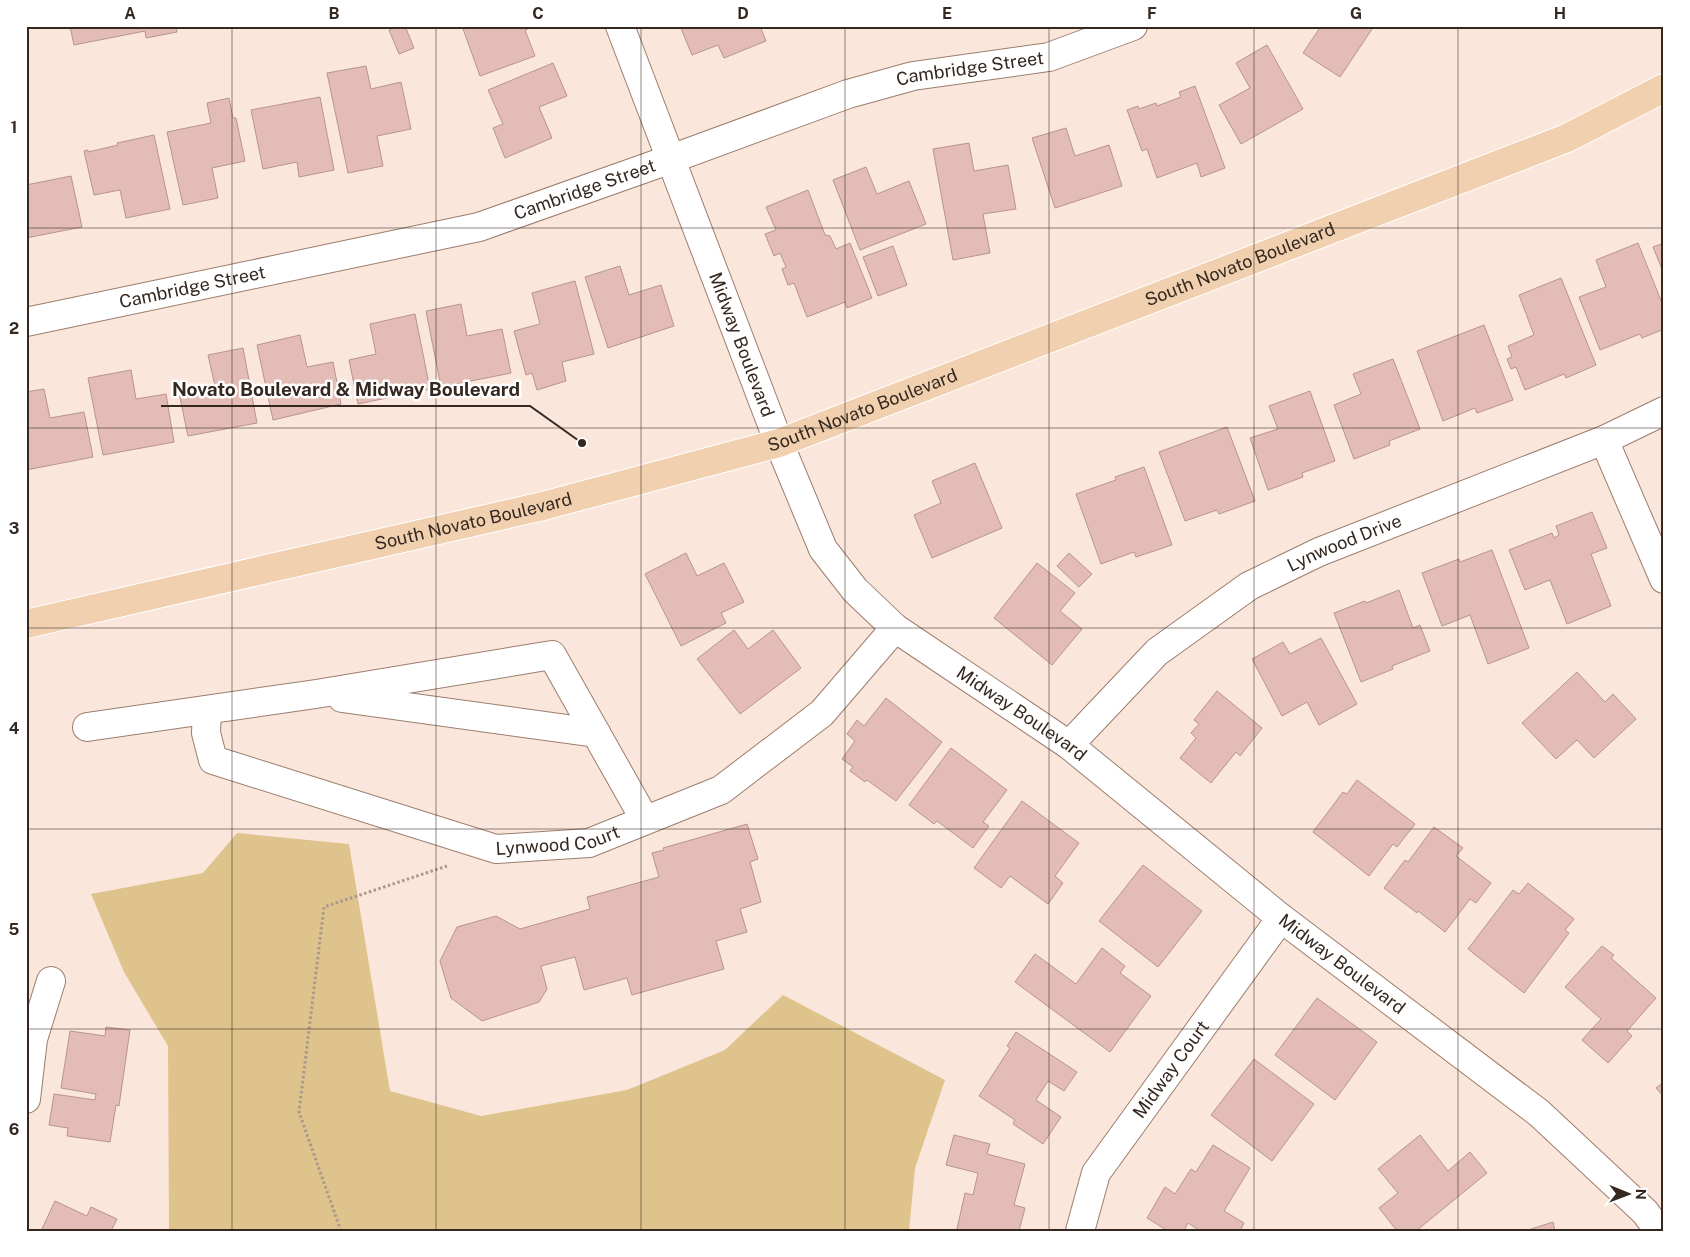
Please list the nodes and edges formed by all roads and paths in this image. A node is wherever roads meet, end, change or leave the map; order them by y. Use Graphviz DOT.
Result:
graph roads {
  1 [pos="620,26"];
  2 [pos="1133,26"];
  3 [pos="1664,88"];
  4 [pos="671,159"];
  5 [pos="26,322"];
  6 [pos="1664,411"];
  7 [pos="1604,440"];
  8 [pos="779,443"];
  9 [pos="1664,579"];
  10 [pos="26,624"];
  11 [pos="895,628"];
  12 [pos="316,694"];
  13 [pos="207,710"];
  14 [pos="87,728"];
  15 [pos="596,733"];
  16 [pos="1069,745"];
  17 [pos="645,820"];
  18 [pos="450,865"];
  19 [pos="1281,918"];
  20 [pos="51,981"];
  21 [pos="26,1099"];
  22 [pos="341,1231"];
  23 [pos="1080,1231"];
  24 [pos="1659,1231"];
  1 -- 4 [label="street, Midway Boulevard"];
  2 -- 4 [label="street, Cambridge Street"];
  3 -- 8 [label="main road, South Novato Boulevard"];
  4 -- 5 [label="street, Cambridge Street"];
  4 -- 8 [label="street, Midway Boulevard"];
  6 -- 7 [label="street, Lynwood Drive"];
  7 -- 9 [label="street"];
  7 -- 16 [label="street, Lynwood Drive"];
  8 -- 10 [label="main road, South Novato Boulevard"];
  8 -- 11 [label="street, Midway Boulevard"];
  11 -- 16 [label="street, Midway Boulevard"];
  11 -- 17 [label="street, Lynwood Court"];
  12 -- 13 [label="street"];
  12 -- 15 [label="street"];
  12 -- 15 [label="street"];
  13 -- 14 [label="street"];
  13 -- 17 [label="street, Lynwood Court"];
  15 -- 17 [label="street"];
  16 -- 19 [label="street, Midway Boulevard"];
  18 -- 22 [label="path"];
  19 -- 23 [label="street, Midway Court"];
  19 -- 24 [label="street, Midway Boulevard"];
  20 -- 21 [label="street"];
}
